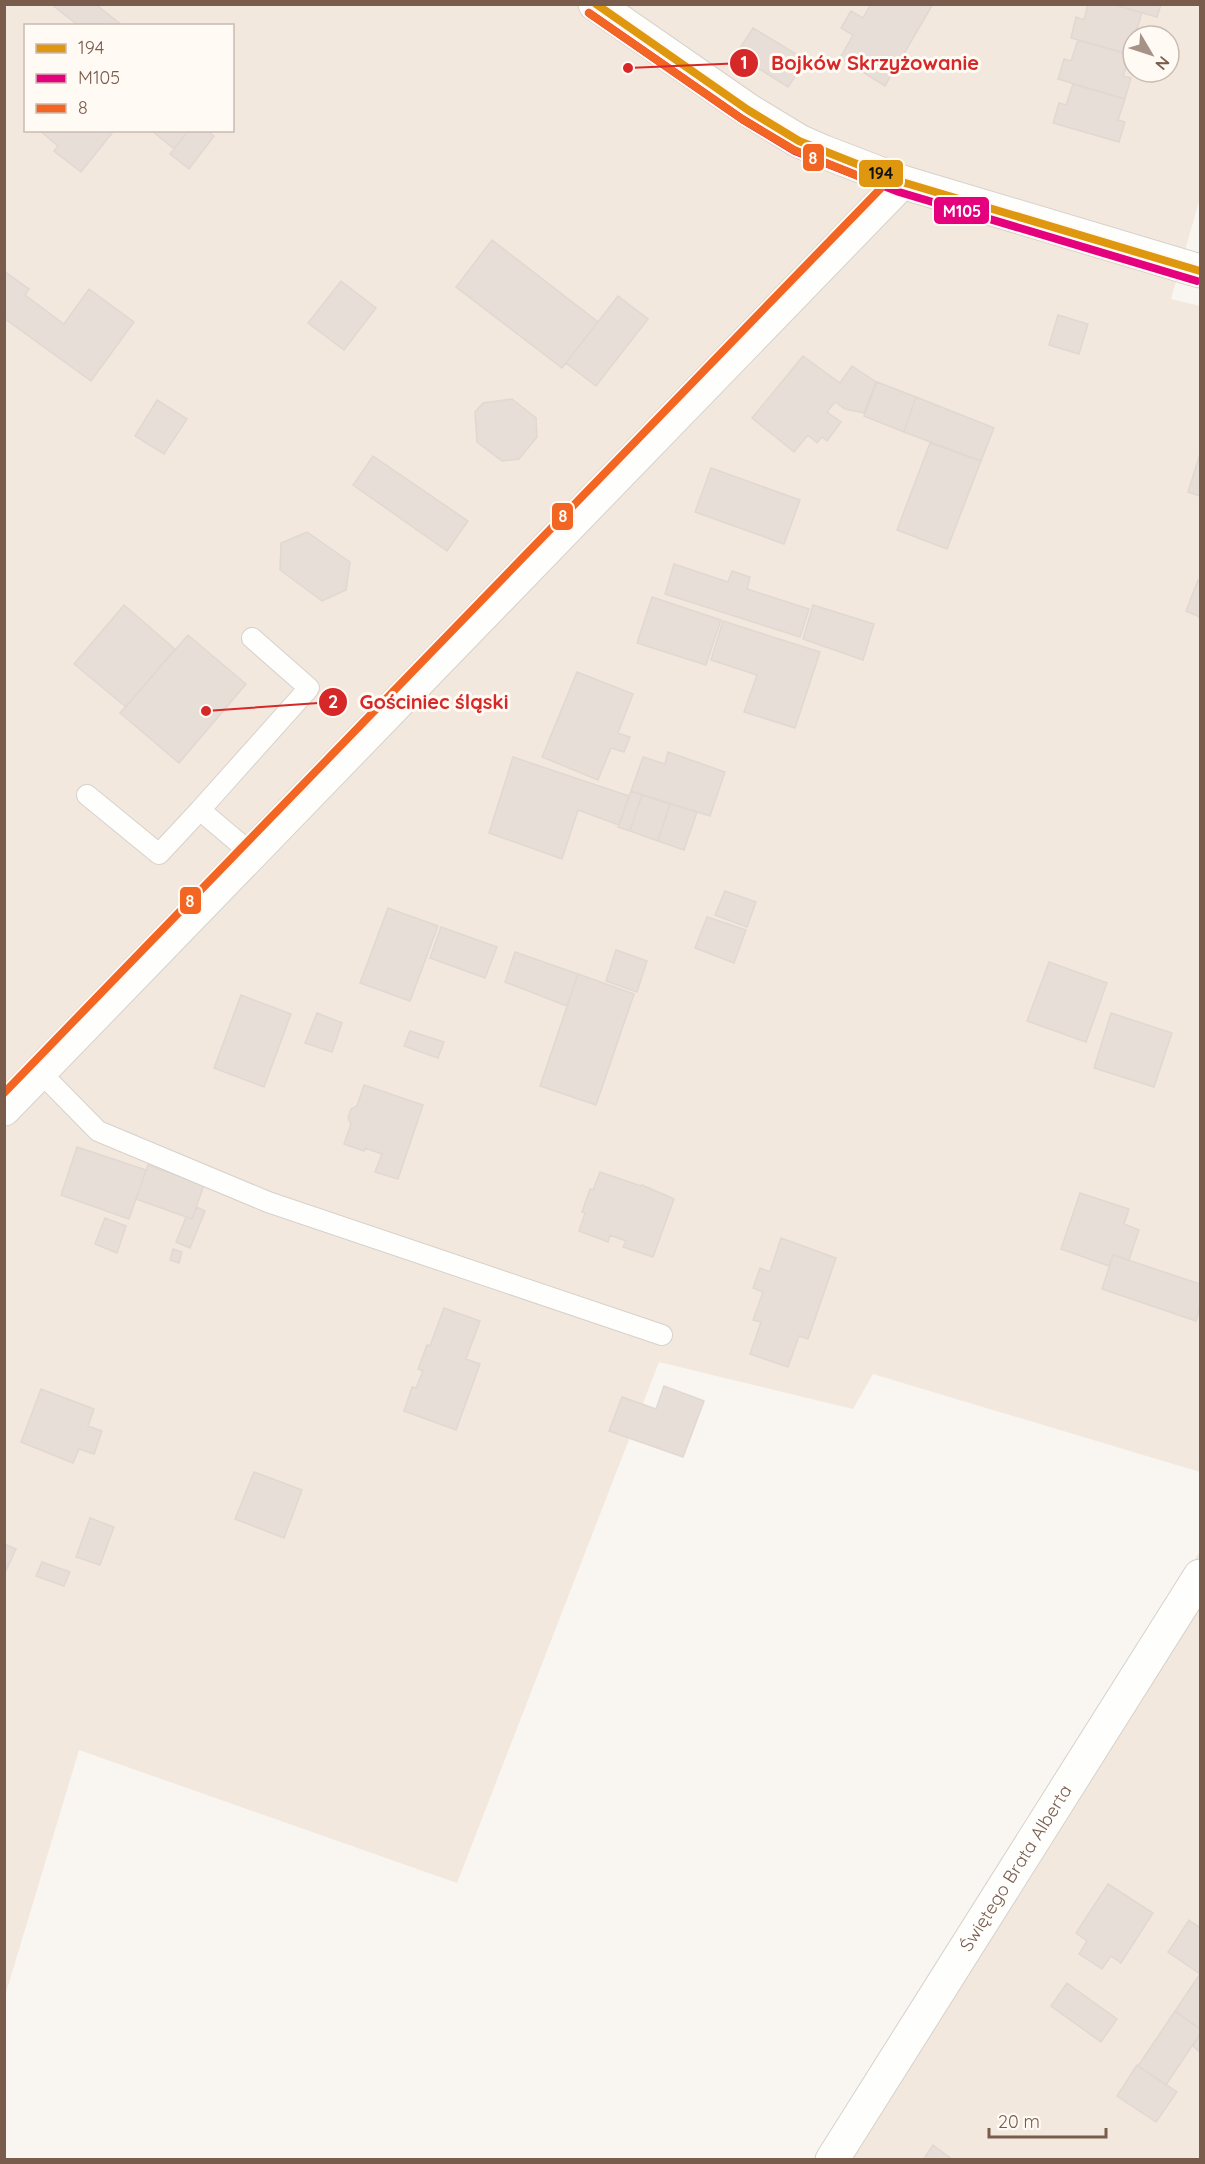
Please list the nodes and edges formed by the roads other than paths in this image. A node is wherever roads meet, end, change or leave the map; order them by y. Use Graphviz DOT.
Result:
graph roads {
  1 [pos="595,4"];
  2 [pos="902,182"];
  3 [pos="1200,271"];
  4 [pos="252,639"];
  5 [pos="87,795"];
  6 [pos="200,810"];
  7 [pos="252,854"];
  8 [pos="40,1072"];
  9 [pos="4,1109"];
  10 [pos="662,1335"];
  11 [pos="1200,1576"];
  12 [pos="832,2160"];
  1 -- 2 [label="street"];
  2 -- 3 [label="street"];
  2 -- 7 [label="street"];
  4 -- 6 [label="lane"];
  5 -- 6 [label="lane"];
  6 -- 7 [label="lane"];
  7 -- 8 [label="street"];
  8 -- 9 [label="street"];
  8 -- 10 [label="lane"];
  11 -- 12 [label="street, Świętego Brata Alberta"];
}
